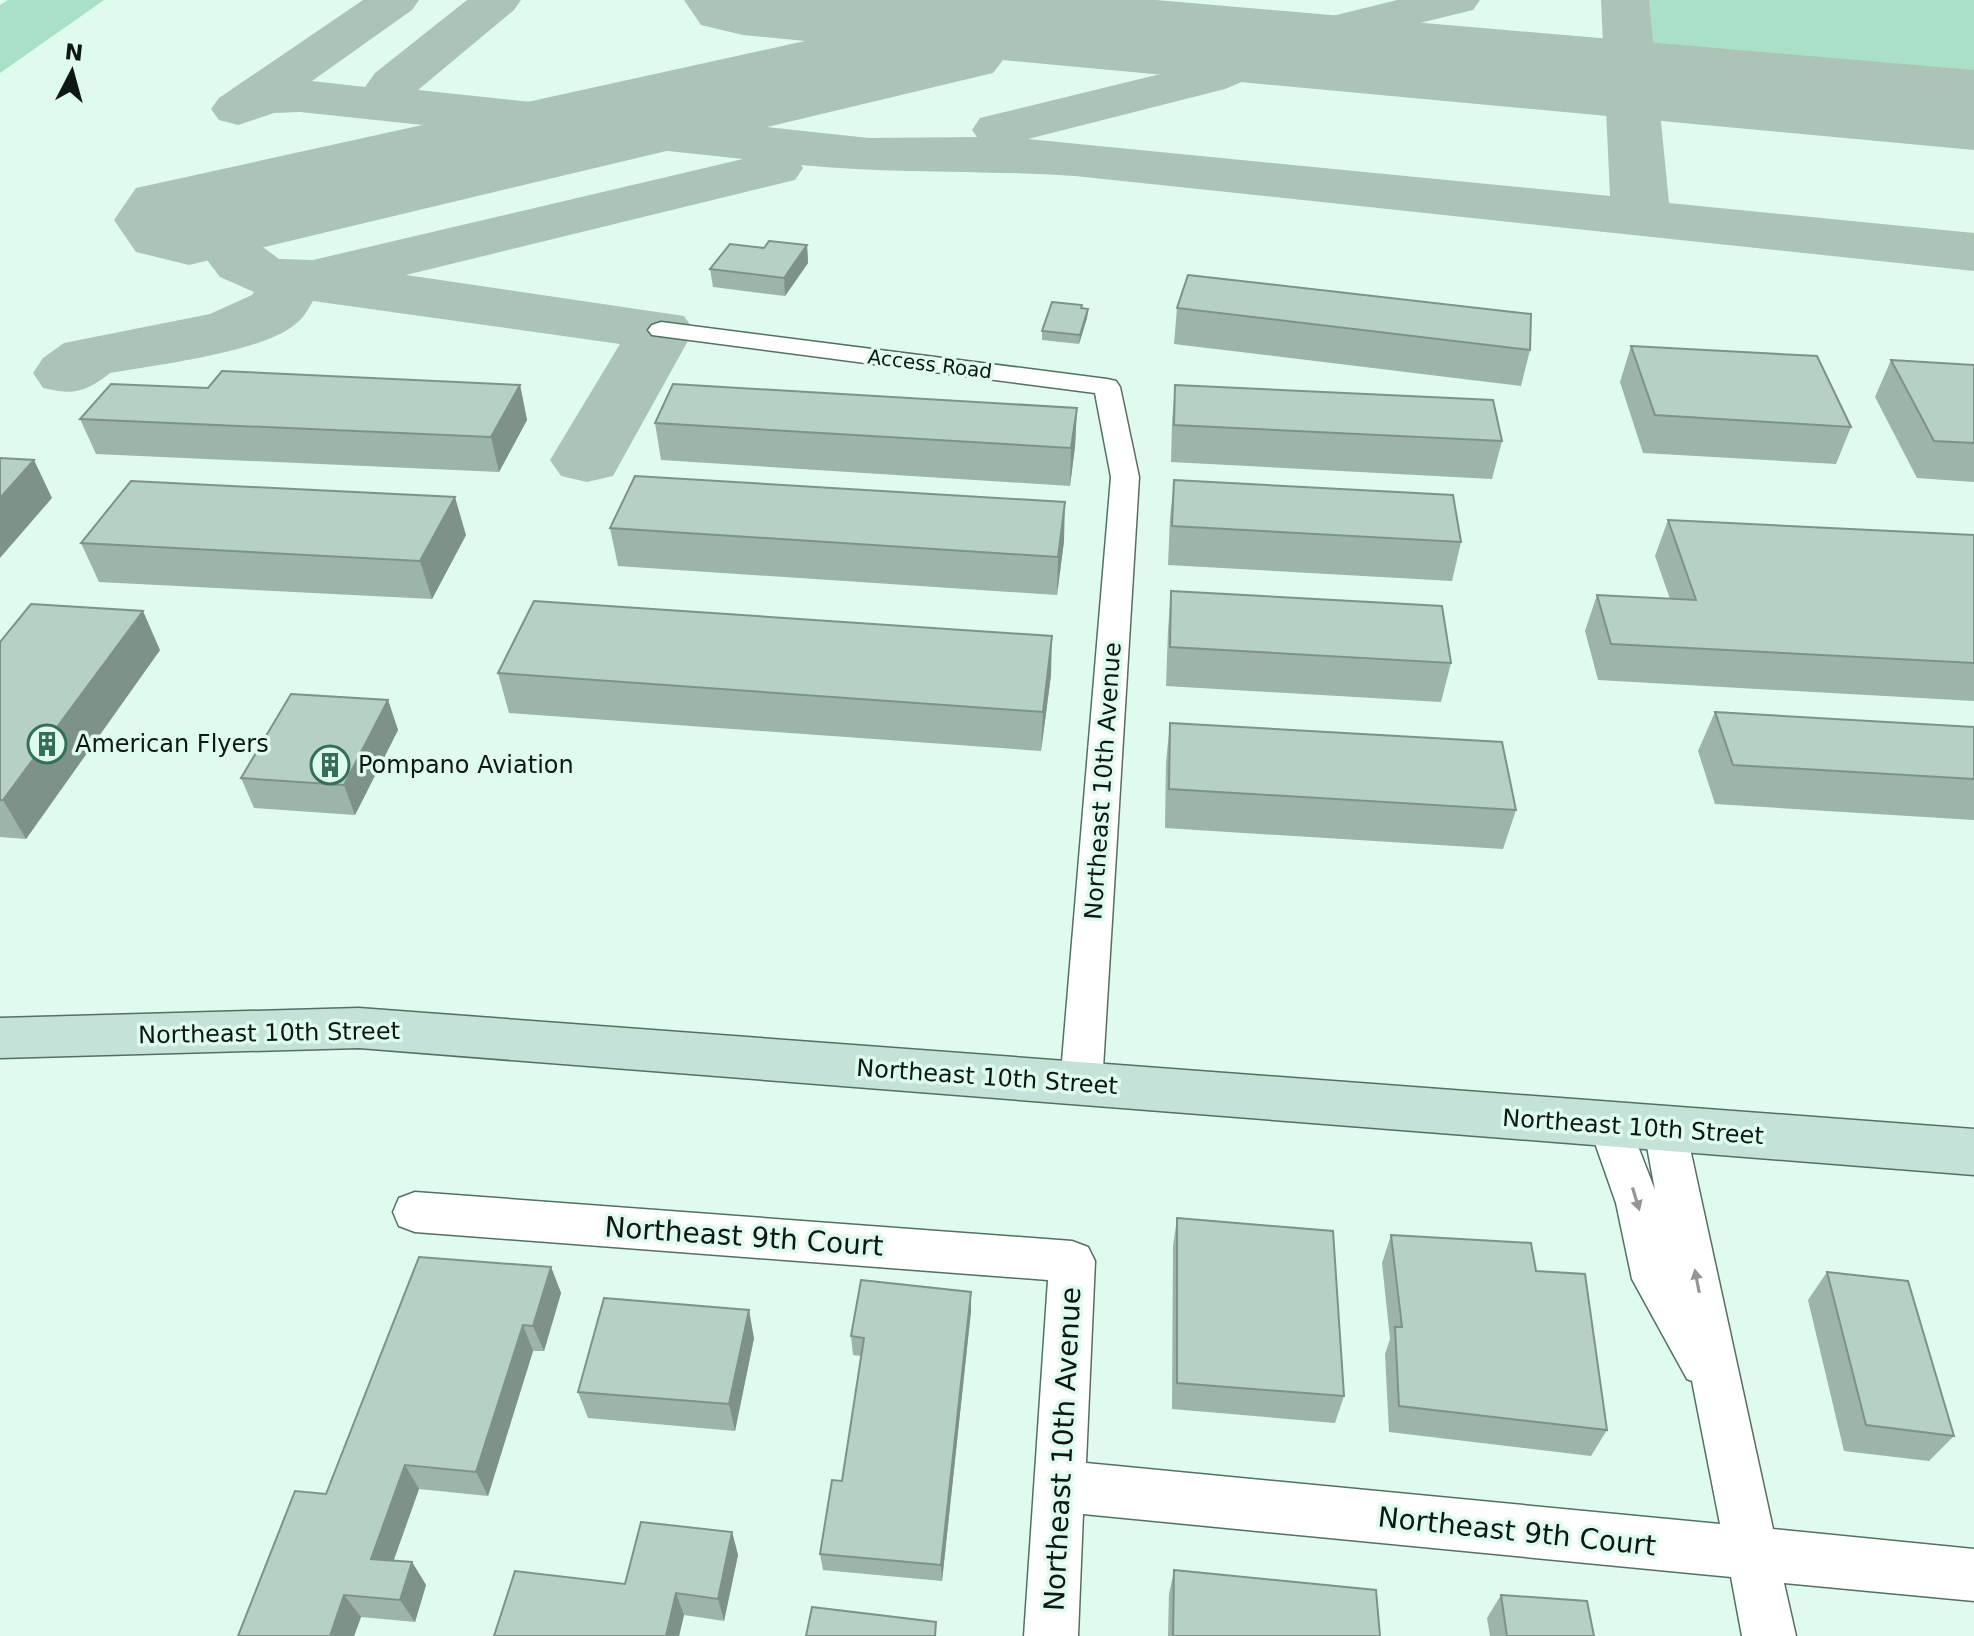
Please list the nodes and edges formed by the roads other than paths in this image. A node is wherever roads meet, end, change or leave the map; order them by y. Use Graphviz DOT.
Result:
graph roads {
  1 [pos="661,330"];
  2 [pos="1125,477"];
  3 [pos="0,1038"];
  4 [pos="1081,1085"];
  5 [pos="1610,1126"];
  6 [pos="1665,1130"];
  7 [pos="1974,1152"];
  8 [pos="415,1212"];
  9 [pos="1072,1261"];
  10 [pos="1717,1385"];
  11 [pos="1059,1486"];
  12 [pos="1750,1554"];
  13 [pos="1974,1575"];
  14 [pos="1051,1636"];
  15 [pos="1769,1636"];
  1 -- 2 [label="street, Access Road"];
  2 -- 4 [label="street, Northeast 10th Avenue"];
  3 -- 4 [label="street, Northeast 10th Street"];
  4 -- 5 [label="street, Northeast 10th Street"];
  5 -- 6 [label="street, Northeast 10th Street"];
  5 -- 10 [label="street, one-way"];
  6 -- 7 [label="street, Northeast 10th Street"];
  10 -- 6 [label="street, one-way"];
  8 -- 9 [label="street, Northeast 9th Court"];
  9 -- 11 [label="street, Northeast 10th Avenue"];
  10 -- 12 [label="street"];
  11 -- 12 [label="street, Northeast 9th Court"];
  11 -- 14 [label="street, Northeast 10th Avenue"];
  12 -- 13 [label="street, Northeast 9th Court"];
  12 -- 15 [label="street"];
}
